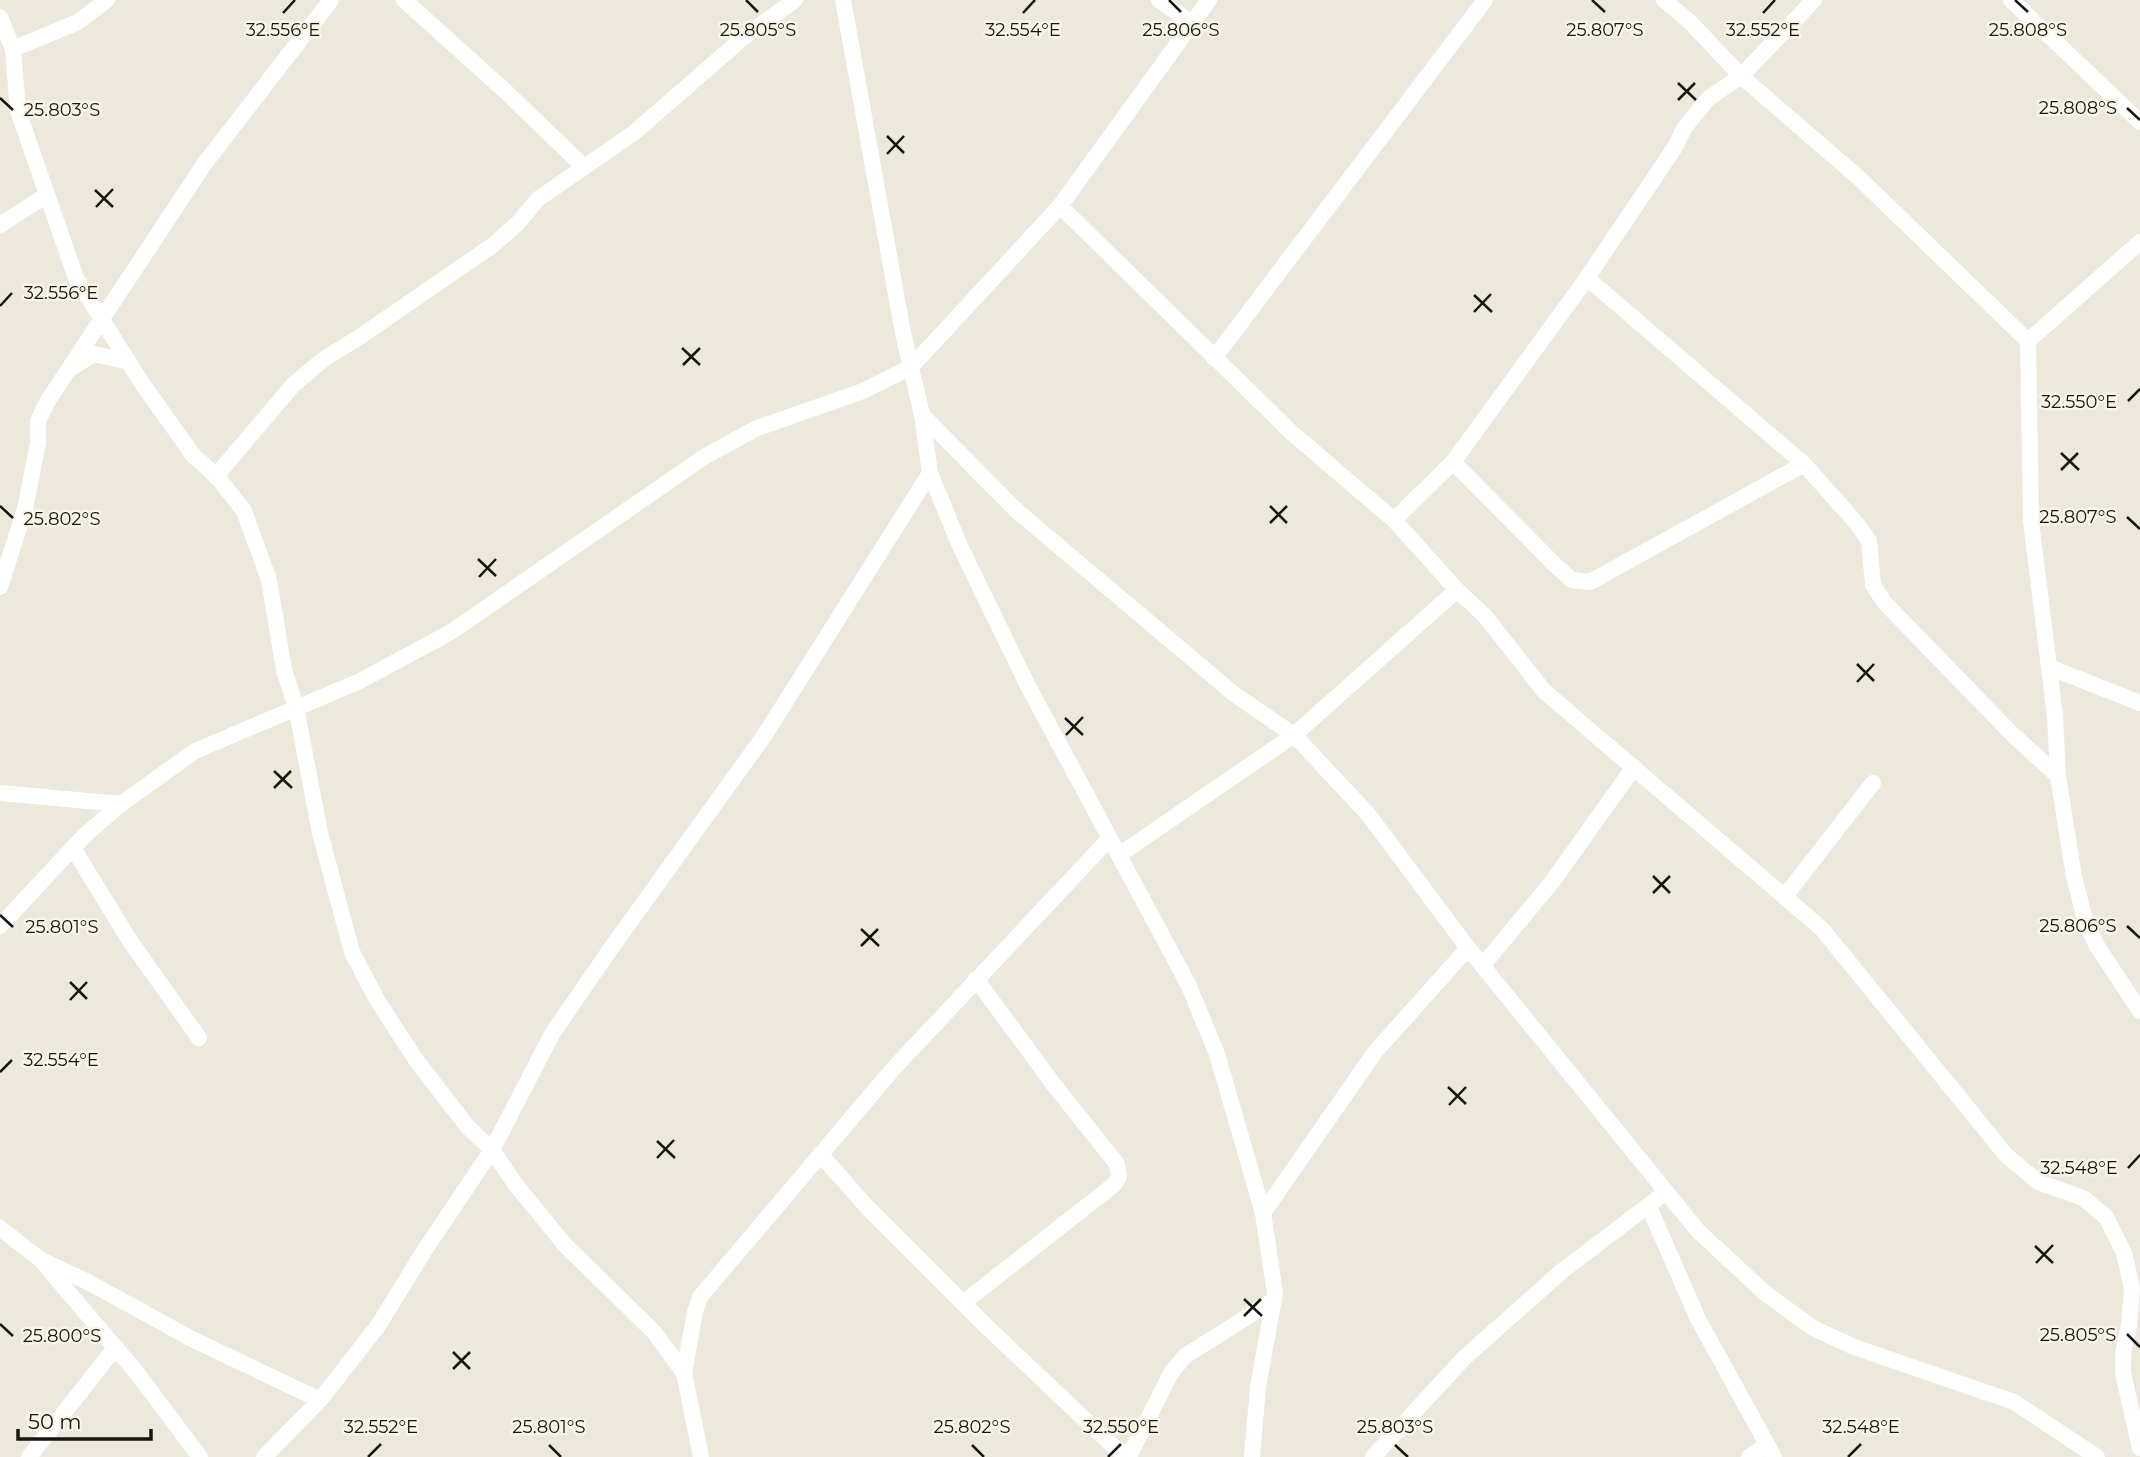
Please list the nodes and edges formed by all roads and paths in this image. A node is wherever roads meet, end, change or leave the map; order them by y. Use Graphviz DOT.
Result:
graph roads {
  1 [pos="107,0"];
  2 [pos="331,0"];
  3 [pos="404,0"];
  4 [pos="795,0"];
  5 [pos="843,0"];
  6 [pos="1159,0"];
  7 [pos="1209,0"];
  8 [pos="1485,0"];
  9 [pos="1664,0"];
  10 [pos="1814,0"];
  11 [pos="2011,0"];
  12 [pos="1,22"];
  13 [pos="1193,24"];
  14 [pos="13,49"];
  15 [pos="1741,76"];
  16 [pos="2140,122"];
  17 [pos="583,166"];
  18 [pos="47,195"];
  19 [pos="1060,206"];
  20 [pos="0,225"];
  21 [pos="2140,242"];
  22 [pos="1587,278"];
  23 [pos="102,317"];
  24 [pos="2028,341"];
  25 [pos="1214,358"];
  26 [pos="129,362"];
  27 [pos="911,367"];
  28 [pos="71,368"];
  29 [pos="922,415"];
  30 [pos="1453,462"];
  31 [pos="1804,464"];
  32 [pos="930,473"];
  33 [pos="216,476"];
  34 [pos="1394,520"];
  35 [pos="0,587"];
  36 [pos="1457,590"];
  37 [pos="2049,667"];
  38 [pos="2140,703"];
  39 [pos="296,707"];
  40 [pos="1294,735"];
  41 [pos="1634,767"];
  42 [pos="2058,776"];
  43 [pos="1873,783"];
  44 [pos="0,793"];
  45 [pos="121,804"];
  46 [pos="1109,839"];
  47 [pos="73,848"];
  48 [pos="1119,855"];
  49 [pos="1785,897"];
  50 [pos="0,926"];
  51 [pos="1468,948"];
  52 [pos="1483,965"];
  53 [pos="976,979"];
  54 [pos="2140,1011"];
  55 [pos="199,1038"];
  56 [pos="492,1150"];
  57 [pos="820,1154"];
  58 [pos="1666,1192"];
  59 [pos="1649,1207"];
  60 [pos="1263,1213"];
  61 [pos="0,1228"];
  62 [pos="41,1260"];
  63 [pos="1274,1300"];
  64 [pos="963,1303"];
  65 [pos="115,1348"];
  66 [pos="684,1373"];
  67 [pos="320,1400"];
  68 [pos="1114,1447"];
  69 [pos="2140,1448"];
  70 [pos="1770,1451"];
  71 [pos="29,1457"];
  72 [pos="200,1457"];
  73 [pos="264,1457"];
  74 [pos="701,1457"];
  75 [pos="1099,1457"];
  76 [pos="1129,1457"];
  77 [pos="1252,1457"];
  78 [pos="1373,1457"];
  79 [pos="1749,1457"];
  80 [pos="2097,1457"];
  1 -- 14 [label="street"];
  2 -- 23 [label="street"];
  3 -- 17 [label="street"];
  4 -- 17 [label="street"];
  5 -- 27 [label="street"];
  6 -- 13 [label="street"];
  7 -- 13 [label="street"];
  8 -- 25 [label="street"];
  9 -- 15 [label="street"];
  10 -- 15 [label="street"];
  11 -- 16 [label="street"];
  12 -- 14 [label="street"];
  13 -- 19 [label="street"];
  14 -- 18 [label="street"];
  15 -- 22 [label="street"];
  15 -- 24 [label="street"];
  17 -- 33 [label="street"];
  18 -- 20 [label="street"];
  18 -- 23 [label="street"];
  19 -- 25 [label="street"];
  19 -- 27 [label="street"];
  21 -- 24 [label="street"];
  22 -- 30 [label="street"];
  22 -- 31 [label="street"];
  23 -- 26 [label="street"];
  23 -- 28 [label="street"];
  24 -- 37 [label="street"];
  25 -- 34 [label="street"];
  26 -- 28 [label="street"];
  26 -- 33 [label="street"];
  27 -- 29 [label="street"];
  27 -- 39 [label="street"];
  28 -- 35 [label="street"];
  29 -- 32 [label="street"];
  29 -- 40 [label="street"];
  30 -- 31 [label="street"];
  30 -- 34 [label="street"];
  31 -- 42 [label="street"];
  32 -- 46 [label="street"];
  32 -- 56 [label="street"];
  33 -- 39 [label="street"];
  34 -- 36 [label="street"];
  36 -- 40 [label="street"];
  36 -- 41 [label="street"];
  37 -- 38 [label="street"];
  37 -- 42 [label="street"];
  39 -- 45 [label="street"];
  39 -- 56 [label="street"];
  40 -- 48 [label="street"];
  40 -- 51 [label="street"];
  41 -- 49 [label="street"];
  41 -- 52 [label="street"];
  42 -- 54 [label="street"];
  43 -- 49 [label="street"];
  44 -- 45 [label="street"];
  45 -- 47 [label="street"];
  46 -- 48 [label="street"];
  46 -- 53 [label="street"];
  47 -- 50 [label="street"];
  47 -- 55 [label="street"];
  48 -- 60 [label="street"];
  49 -- 69 [label="street"];
  51 -- 52 [label="street"];
  51 -- 60 [label="street"];
  52 -- 58 [label="street"];
  53 -- 57 [label="street"];
  53 -- 64 [label="street"];
  56 -- 66 [label="street"];
  56 -- 67 [label="street"];
  57 -- 64 [label="street"];
  57 -- 66 [label="street"];
  58 -- 59 [label="street"];
  58 -- 80 [label="street"];
  59 -- 70 [label="street"];
  59 -- 78 [label="street"];
  60 -- 63 [label="street"];
  61 -- 62 [label="street"];
  62 -- 65 [label="street"];
  62 -- 67 [label="street"];
  63 -- 76 [label="street"];
  63 -- 77 [label="street"];
  64 -- 68 [label="street"];
  65 -- 71 [label="street"];
  65 -- 72 [label="street"];
  66 -- 74 [label="street"];
  67 -- 73 [label="street"];
  68 -- 75 [label="street"];
  68 -- 76 [label="street"];
  70 -- 79 [label="street"];
}
